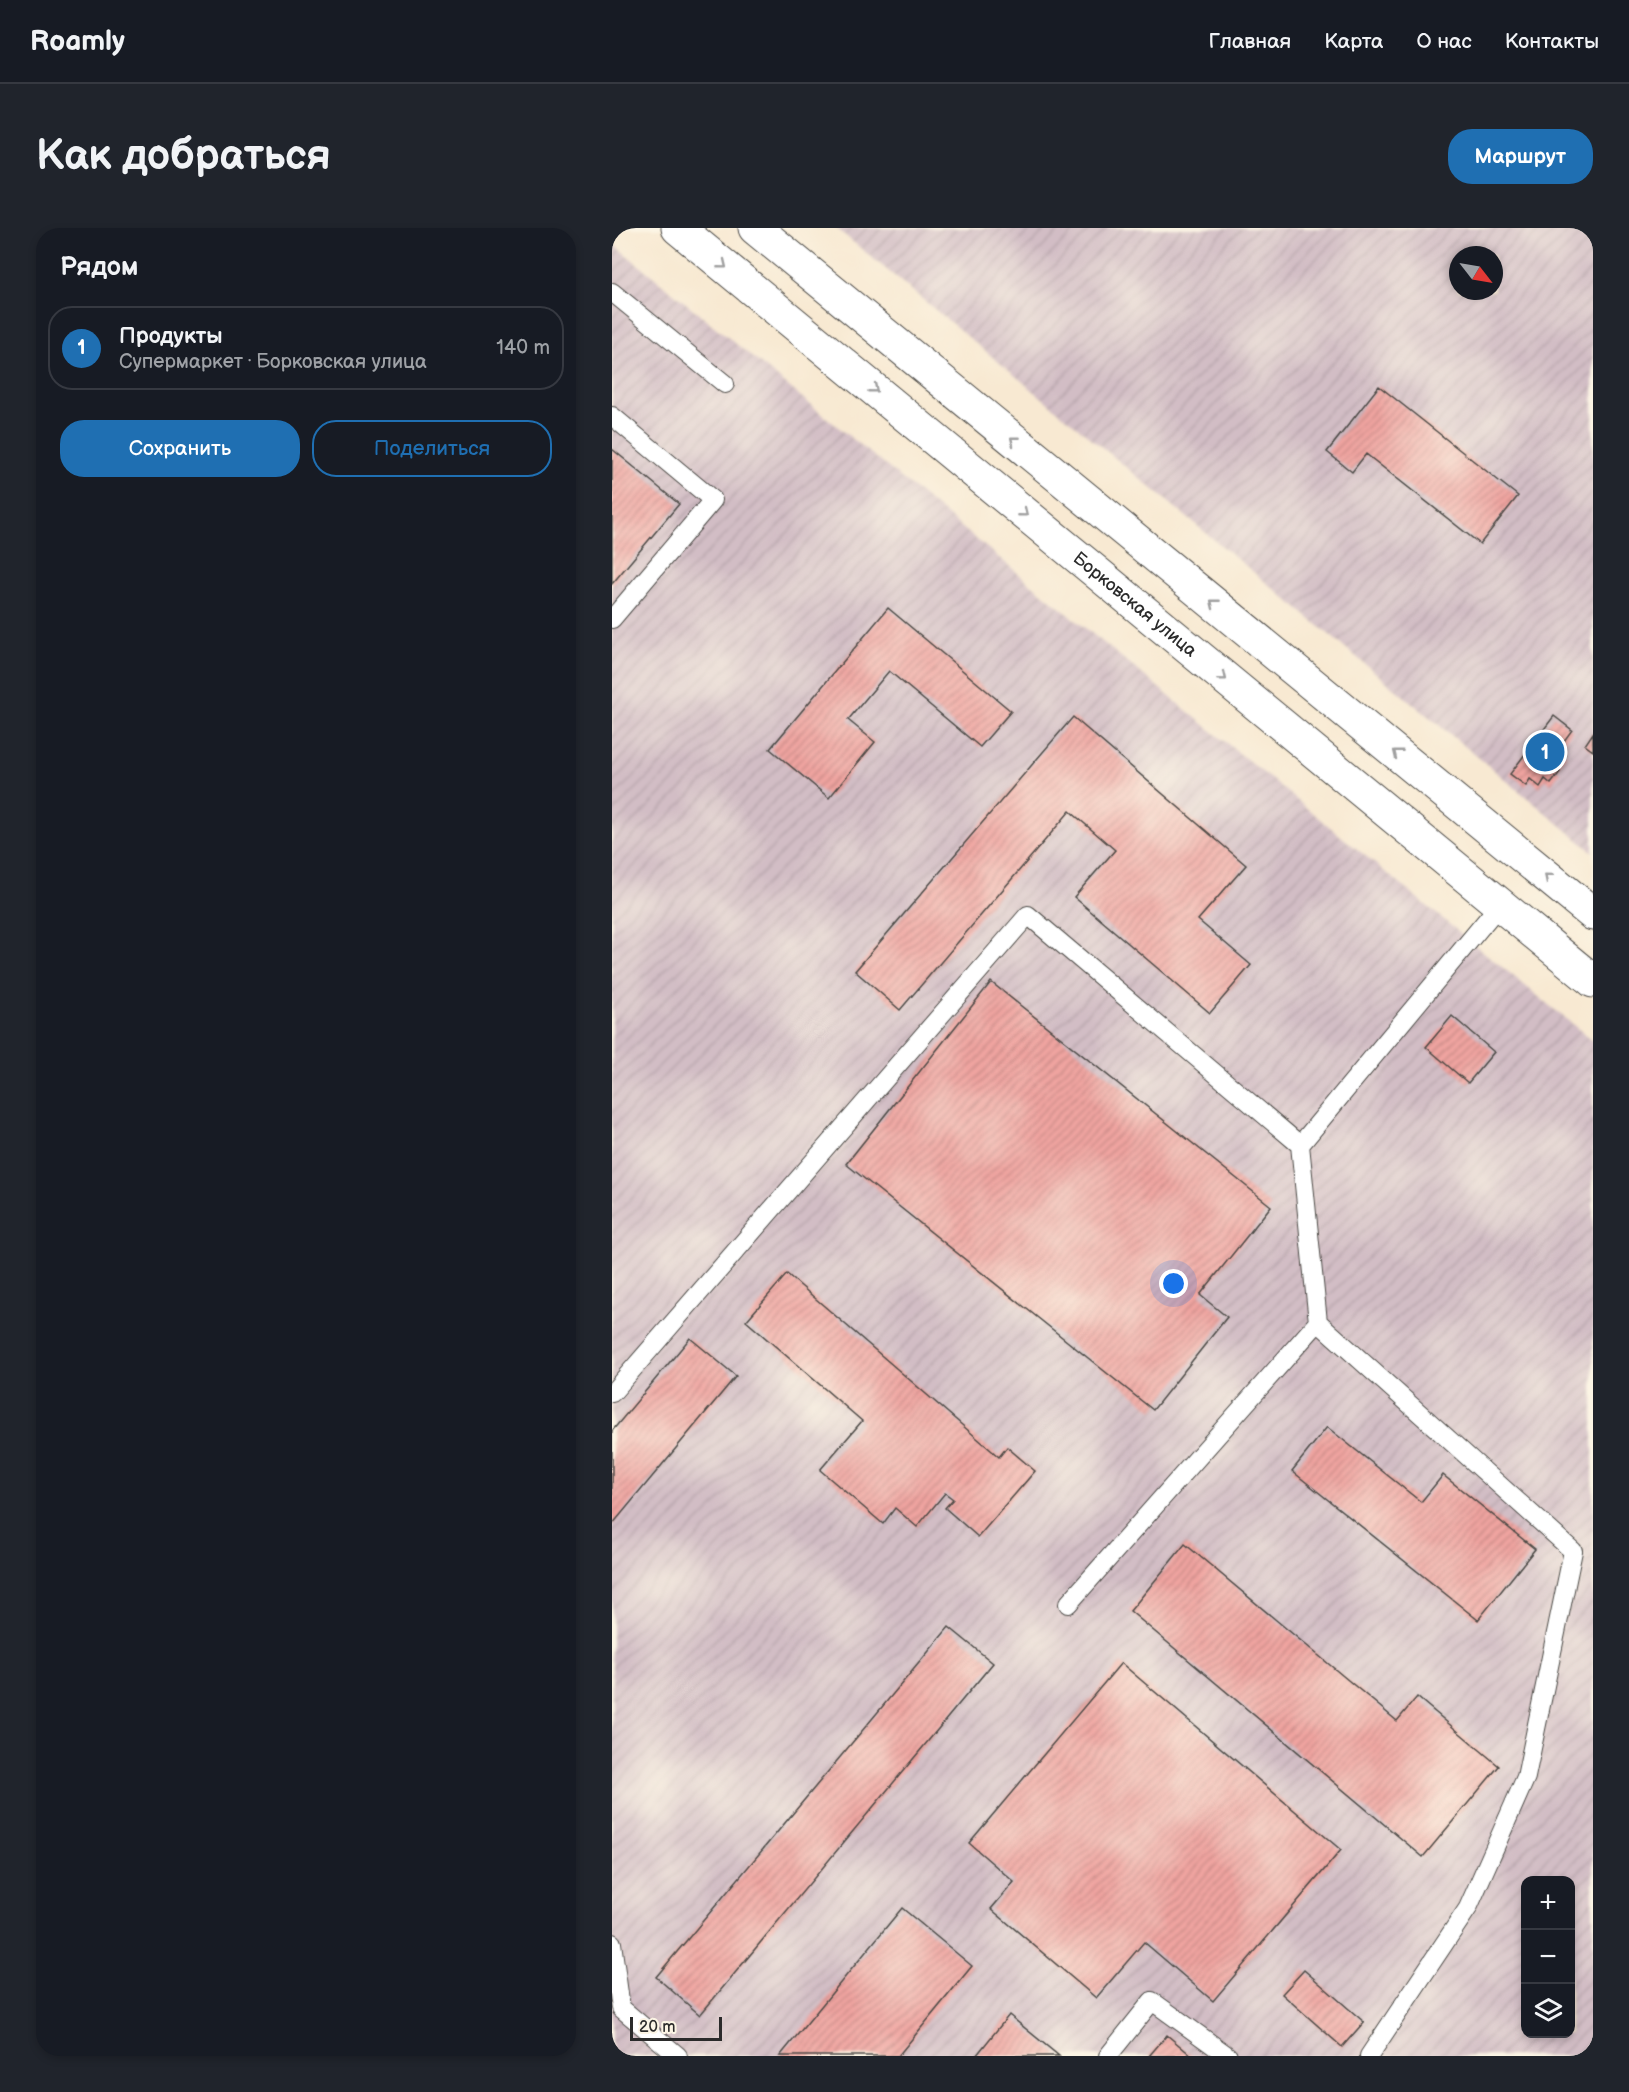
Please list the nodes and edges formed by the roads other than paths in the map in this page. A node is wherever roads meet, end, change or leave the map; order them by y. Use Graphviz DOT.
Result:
graph roads {
  1 [pos="678,228"];
  2 [pos="755,228"];
  3 [pos="612,292"];
  4 [pos="725,384"];
  5 [pos="612,416"];
  6 [pos="612,619"];
  7 [pos="1500,904"];
  8 [pos="1593,914"];
  9 [pos="1593,981"];
  10 [pos="1300,1145"];
  11 [pos="1318,1322"];
  12 [pos="612,1393"];
  13 [pos="1068,1604"];
  14 [pos="612,1943"];
  15 [pos="678,2056"];
  16 [pos="1108,2056"];
  17 [pos="1228,2056"];
  18 [pos="1369,2056"];
  1 -- 7 [label="main road, Борковская улица, one-way"];
  8 -- 2 [label="main road, one-way"];
  3 -- 4 [label="lane"];
  5 -- 6 [label="lane"];
  7 -- 9 [label="main road, Борковская улица"];
  7 -- 10 [label="lane"];
  10 -- 11 [label="lane"];
  10 -- 12 [label="lane"];
  11 -- 13 [label="lane"];
  11 -- 18 [label="lane"];
  14 -- 15 [label="lane"];
  16 -- 17 [label="lane"];
}
